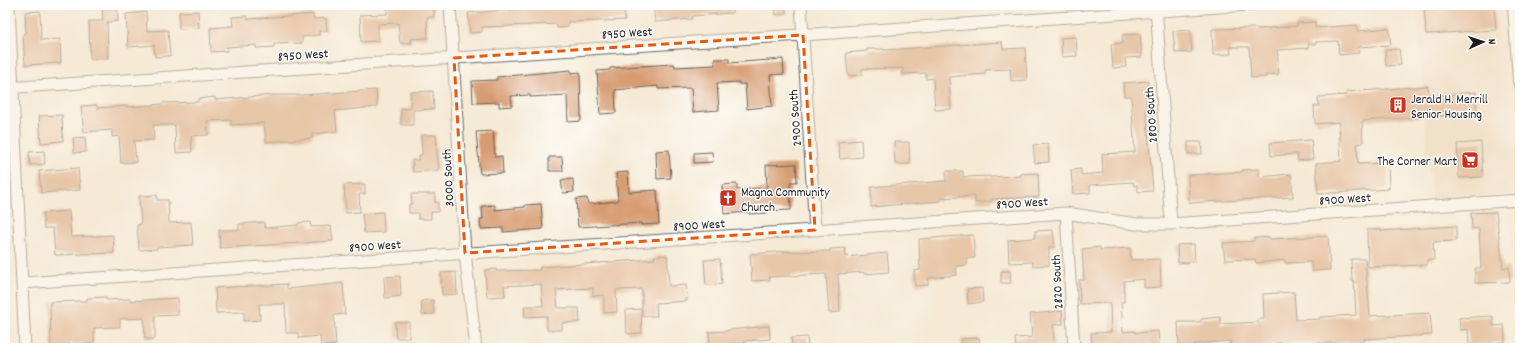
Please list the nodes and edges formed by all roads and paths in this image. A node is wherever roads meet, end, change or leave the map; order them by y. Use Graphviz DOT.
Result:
graph roads {
  1 [pos="9,5"];
  2 [pos="450,5"];
  3 [pos="801,5"];
  4 [pos="1250,5"];
  5 [pos="1157,8"];
  6 [pos="1517,13"];
  7 [pos="803,35"];
  8 [pos="454,58"];
  9 [pos="1520,81"];
  10 [pos="9,88"];
  11 [pos="1520,200"];
  12 [pos="1066,214"];
  13 [pos="1171,224"];
  14 [pos="815,230"];
  15 [pos="465,254"];
  16 [pos="22,283"];
  17 [pos="25,348"];
  18 [pos="476,348"];
  19 [pos="1074,348"];
  1 -- 10 [label="street"];
  2 -- 8 [label="street, 3000 South"];
  3 -- 7 [label="street, 2900 South"];
  4 -- 5 [label="street, 8950 West"];
  5 -- 7 [label="street, 8950 West"];
  5 -- 13 [label="street, 2800 South"];
  6 -- 9 [label="street"];
  7 -- 8 [label="street, 8950 West"];
  7 -- 14 [label="street, 2900 South"];
  8 -- 10 [label="street, 8950 West"];
  8 -- 15 [label="street, 3000 South"];
  10 -- 16 [label="street"];
  11 -- 13 [label="street, 8900 West"];
  12 -- 13 [label="street, 8900 West"];
  12 -- 14 [label="street, 8900 West"];
  12 -- 19 [label="street, 2820 South"];
  14 -- 15 [label="street, 8900 West"];
  15 -- 16 [label="street, 8900 West"];
  15 -- 18 [label="street, 3000 South"];
  16 -- 17 [label="street"];
}
